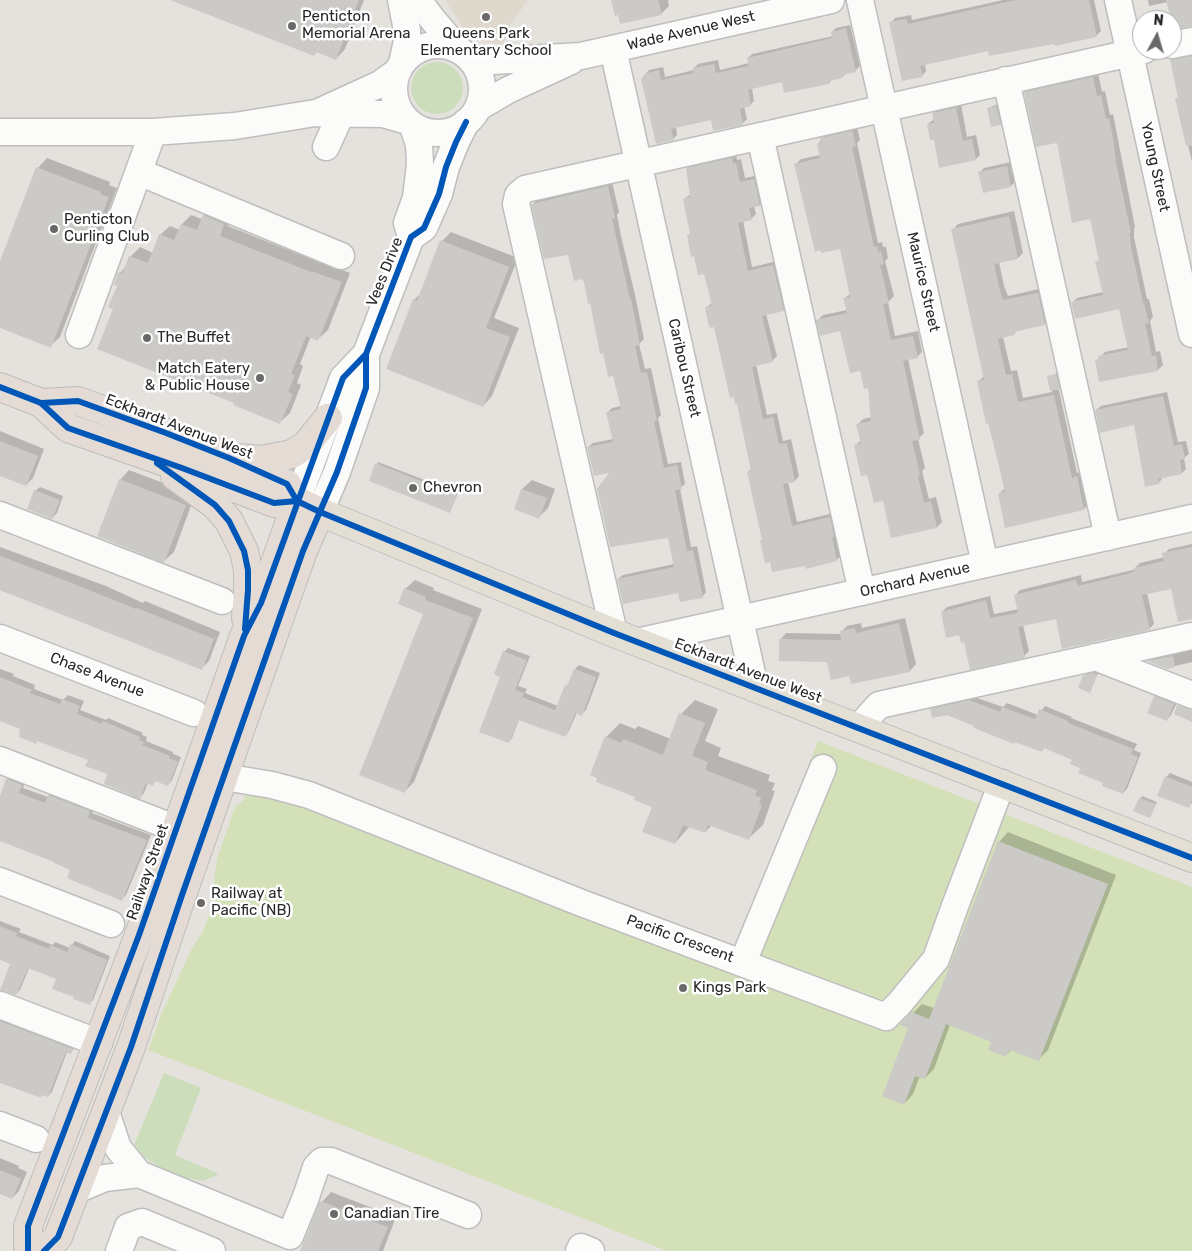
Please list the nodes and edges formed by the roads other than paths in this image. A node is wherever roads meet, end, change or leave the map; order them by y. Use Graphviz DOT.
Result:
graph roads {
  1 [pos="401,0"];
  2 [pos="418,0"];
  3 [pos="831,0"];
  4 [pos="860,0"];
  5 [pos="1118,0"];
  6 [pos="1132,38"];
  7 [pos="613,49"];
  8 [pos="1132,52"];
  9 [pos="466,56"];
  10 [pos="581,56"];
  11 [pos="1139,60"];
  12 [pos="400,65"];
  13 [pos="1006,80"];
  14 [pos="884,108"];
  15 [pos="315,114"];
  16 [pos="341,114"];
  17 [pos="473,114"];
  18 [pos="408,123"];
  19 [pos="0,132"];
  20 [pos="153,132"];
  21 [pos="760,136"];
  22 [pos="326,147"];
  23 [pos="638,163"];
  24 [pos="138,172"];
  25 [pos="411,237"];
  26 [pos="341,256"];
  27 [pos="1192,334"];
  28 [pos="79,335"];
  29 [pos="366,354"];
  30 [pos="0,387"];
  31 [pos="41,403"];
  32 [pos="328,418"];
  33 [pos="145,455"];
  34 [pos="230,458"];
  35 [pos="309,506"];
  36 [pos="0,515"];
  37 [pos="1192,518"];
  38 [pos="1108,537"];
  39 [pos="985,564"];
  40 [pos="862,592"];
  41 [pos="222,601"];
  42 [pos="740,619"];
  43 [pos="244,636"];
  44 [pos="1192,636"];
  45 [pos="626,637"];
  46 [pos="0,638"];
  47 [pos="1095,657"];
  48 [pos="755,687"];
  49 [pos="1192,695"];
  50 [pos="194,713"];
  51 [pos="858,728"];
  52 [pos="0,760"];
  53 [pos="823,768"];
  54 [pos="224,777"];
  55 [pos="1002,783"];
  56 [pos="177,829"];
  57 [pos="1192,858"];
  58 [pos="0,881"];
  59 [pos="111,924"];
  60 [pos="743,962"];
  61 [pos="0,1005"];
  62 [pos="98,1043"];
  63 [pos="106,1112"];
  64 [pos="0,1125"];
  65 [pos="36,1140"];
  66 [pos="139,1174"];
  67 [pos="76,1190"];
  68 [pos="468,1215"];
  69 [pos="288,1243"];
  70 [pos="28,1251"];
  71 [pos="44,1251"];
  72 [pos="119,1251"];
  73 [pos="212,1251"];
  74 [pos="579,1251"];
  75 [pos="591,1251"];
  1 -- 12 [label="street"];
  2 -- 9 [label="street"];
  3 -- 7 [label="street, Wade Avenue West"];
  4 -- 14 [label="street, Maurice Street"];
  5 -- 6 [label="street, Young Street"];
  7 -- 10 [label="street, Wade Avenue West"];
  7 -- 23 [label="street, Caribou Street"];
  8 -- 13 [label="street"];
  9 -- 10 [label="street, Wade Avenue West"];
  9 -- 12 [label="street"];
  9 -- 17 [label="street"];
  10 -- 17 [label="street, Wade Avenue West"];
  11 -- 27 [label="street, Young Street"];
  12 -- 15 [label="street"];
  12 -- 18 [label="street"];
  13 -- 14 [label="street"];
  13 -- 38 [label="street"];
  14 -- 21 [label="street"];
  14 -- 39 [label="street, Maurice Street"];
  15 -- 16 [label="street"];
  15 -- 20 [label="street"];
  16 -- 18 [label="street"];
  16 -- 22 [label="street"];
  17 -- 18 [label="street"];
  17 -- 25 [label="street, Vees Drive"];
  18 -- 25 [label="street, Vees Drive"];
  19 -- 20 [label="street"];
  20 -- 24 [label="street"];
  21 -- 23 [label="street"];
  21 -- 40 [label="street"];
  23 -- 42 [label="street, Caribou Street"];
  23 -- 45 [label="street"];
  24 -- 26 [label="street"];
  24 -- 28 [label="street"];
  25 -- 29 [label="street, Vees Drive"];
  29 -- 32 [label="street, Vees Drive"];
  29 -- 35 [label="street, Vees Drive"];
  30 -- 31 [label="highway, Eckhardt Avenue West"];
  31 -- 33 [label="highway, Eckhardt Avenue West"];
  31 -- 34 [label="highway, Eckhardt Avenue West"];
  32 -- 34 [label="highway"];
  32 -- 35 [label="street, Vees Drive"];
  33 -- 35 [label="highway, Eckhardt Avenue West"];
  33 -- 43 [label="highway"];
  34 -- 35 [label="highway, Eckhardt Avenue West"];
  35 -- 43 [label="highway, Railway Street"];
  35 -- 45 [label="main road, Eckhardt Avenue West"];
  35 -- 54 [label="highway"];
  36 -- 41 [label="street"];
  37 -- 38 [label="street, Orchard Avenue"];
  38 -- 39 [label="street, Orchard Avenue"];
  39 -- 40 [label="street, Orchard Avenue"];
  40 -- 42 [label="street, Orchard Avenue"];
  42 -- 45 [label="street, Orchard Avenue"];
  42 -- 48 [label="street, Caribou Street"];
  43 -- 56 [label="highway, Railway Street"];
  44 -- 47 [label="street"];
  45 -- 48 [label="main road, Eckhardt Avenue West"];
  46 -- 50 [label="street, Chase Avenue"];
  47 -- 49 [label="street"];
  47 -- 51 [label="street"];
  48 -- 51 [label="main road, Eckhardt Avenue West"];
  51 -- 55 [label="main road, Eckhardt Avenue West"];
  52 -- 56 [label="street"];
  53 -- 60 [label="street"];
  54 -- 60 [label="street, Pacific Crescent"];
  54 -- 63 [label="highway"];
  55 -- 57 [label="main road, Eckhardt Avenue West"];
  55 -- 60 [label="street, Pacific Crescent"];
  56 -- 62 [label="highway, Railway Street"];
  58 -- 59 [label="street"];
  61 -- 62 [label="street"];
  62 -- 70 [label="highway, Railway Street"];
  63 -- 66 [label="street"];
  63 -- 67 [label="highway"];
  64 -- 65 [label="street"];
  66 -- 67 [label="street"];
  66 -- 69 [label="street"];
  67 -- 71 [label="highway"];
  68 -- 69 [label="street"];
  72 -- 73 [label="street"];
  74 -- 75 [label="street"];
}
